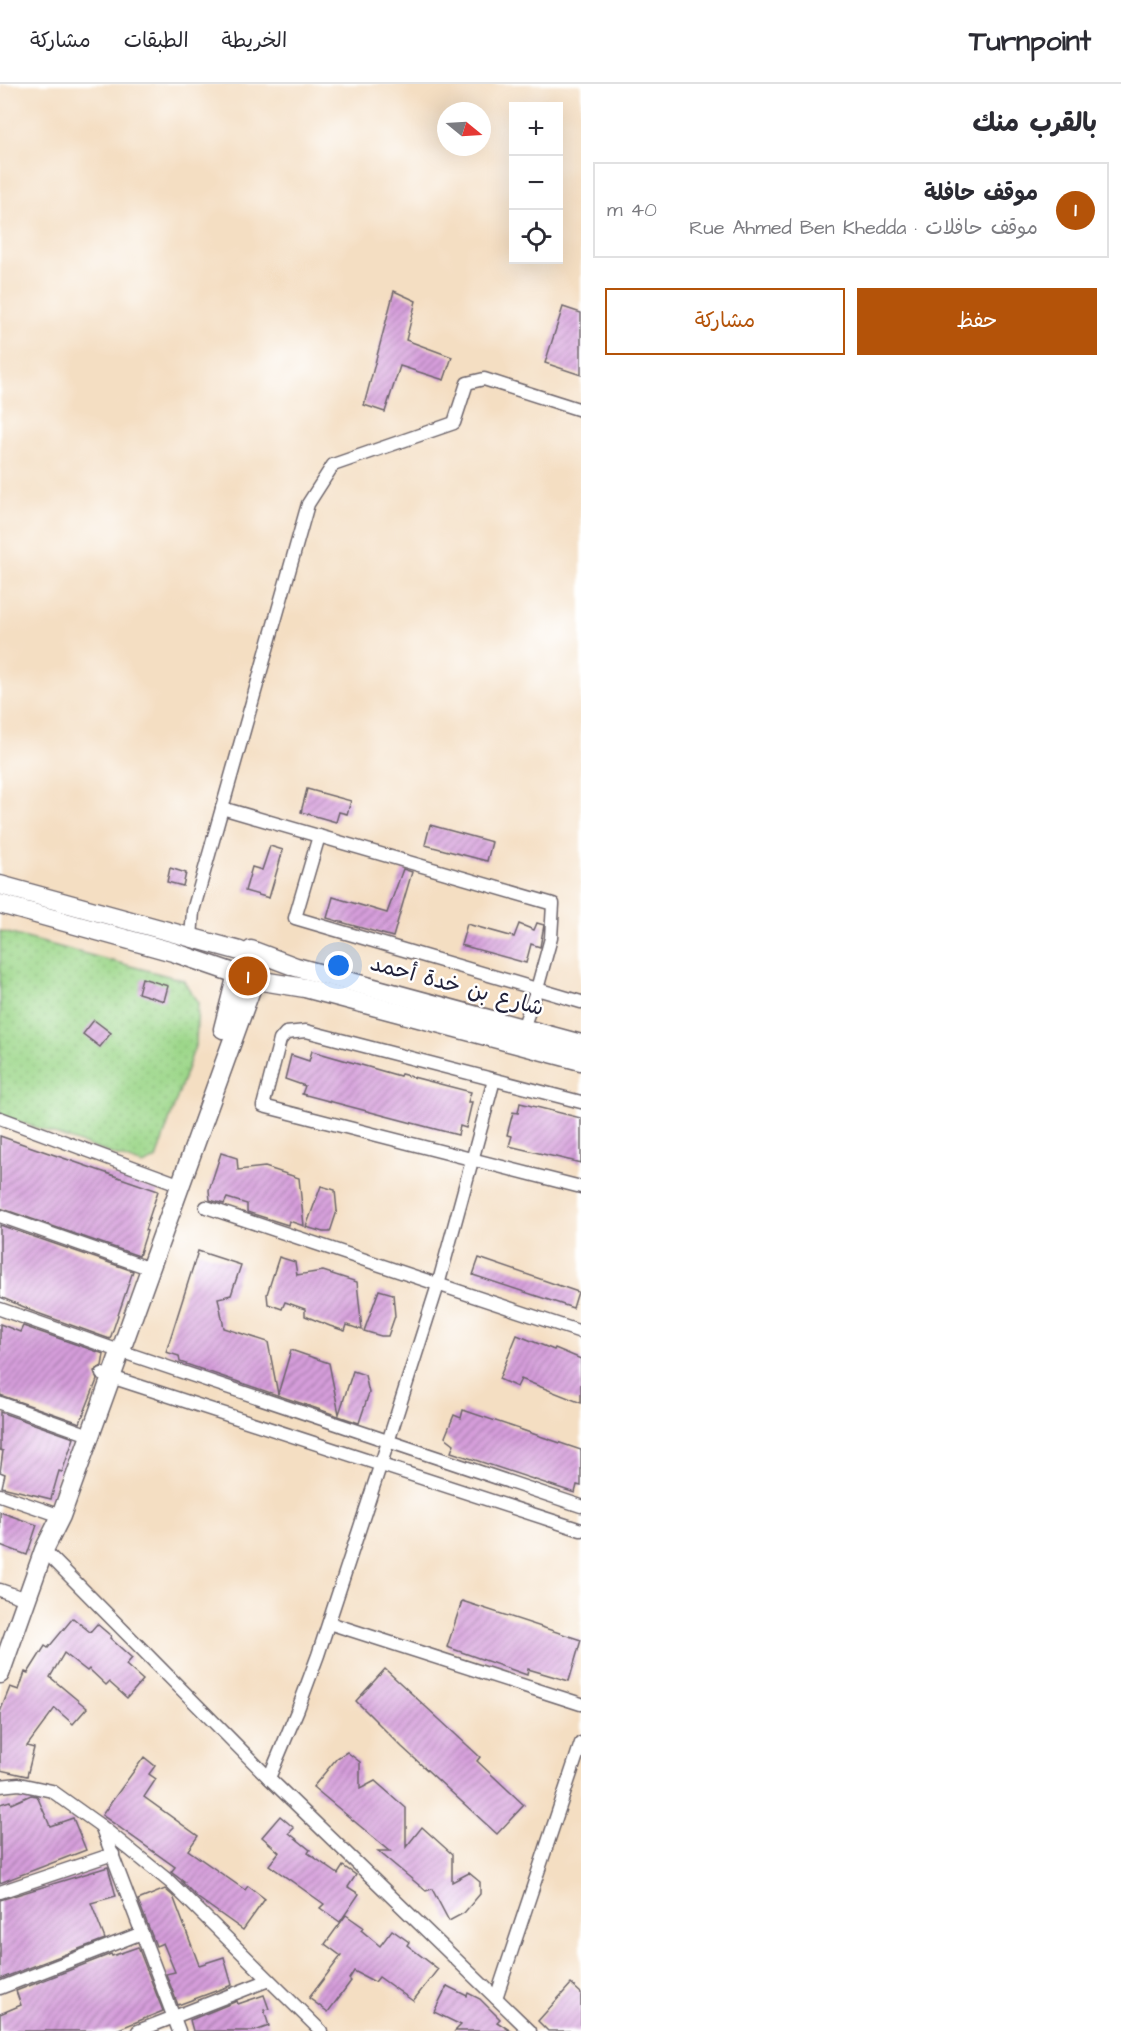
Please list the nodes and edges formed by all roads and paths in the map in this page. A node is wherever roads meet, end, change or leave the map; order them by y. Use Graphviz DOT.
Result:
graph roads {
  1 [pos="581,410"];
  2 [pos="222,808"];
  3 [pos="319,836"];
  4 [pos="0,885"];
  5 [pos="0,904"];
  6 [pos="191,938"];
  7 [pos="246,951"];
  8 [pos="244,978"];
  9 [pos="537,989"];
  10 [pos="581,1002"];
  11 [pos="523,1028"];
  12 [pos="581,1044"];
  13 [pos="581,1061"];
  14 [pos="494,1080"];
  15 [pos="581,1102"];
  16 [pos="0,1118"];
  17 [pos="472,1160"];
  18 [pos="175,1183"];
  19 [pos="581,1187"];
  20 [pos="206,1207"];
  21 [pos="0,1216"];
  22 [pos="140,1265"];
  23 [pos="438,1285"];
  24 [pos="0,1309"];
  25 [pos="581,1332"];
  26 [pos="116,1350"];
  27 [pos="107,1375"];
  28 [pos="0,1403"];
  29 [pos="88,1424"];
  30 [pos="388,1442"];
  31 [pos="381,1465"];
  32 [pos="0,1495"];
  33 [pos="581,1506"];
  34 [pos="57,1515"];
  35 [pos="581,1530"];
  36 [pos="44,1550"];
  37 [pos="0,1590"];
  38 [pos="26,1599"];
  39 [pos="329,1623"];
  40 [pos="0,1674"];
  41 [pos="581,1704"];
  42 [pos="581,1743"];
  43 [pos="269,1778"];
  44 [pos="0,1786"];
  45 [pos="101,1827"];
  46 [pos="112,1854"];
  47 [pos="0,1893"];
  48 [pos="142,1933"];
  49 [pos="269,1980"];
  50 [pos="0,1988"];
  51 [pos="496,1998"];
  52 [pos="175,2017"];
  53 [pos="138,2031"];
  54 [pos="179,2031"];
  55 [pos="321,2031"];
  56 [pos="530,2031"];
  1 -- 2 [label="street"];
  2 -- 3 [label="street"];
  2 -- 6 [label="street"];
  3 -- 9 [label="street"];
  3 -- 9 [label="street"];
  4 -- 6 [label="main road, شارع بن خدة أحمد"];
  5 -- 8 [label="main road"];
  6 -- 7 [label="main road, شارع بن خدة أحمد"];
  7 -- 8 [label="main road"];
  7 -- 8 [label="main road"];
  7 -- 11 [label="main road, شارع بن خدة أحمد"];
  8 -- 13 [label="main road"];
  8 -- 18 [label="main road"];
  9 -- 10 [label="street"];
  9 -- 11 [label="street"];
  11 -- 12 [label="main road, شارع بن خدة أحمد"];
  14 -- 15 [label="street"];
  14 -- 17 [label="street"];
  14 -- 17 [label="street"];
  16 -- 18 [label="street"];
  17 -- 19 [label="street"];
  17 -- 23 [label="street"];
  18 -- 22 [label="main road"];
  18 -- 26 [label="main road"];
  20 -- 23 [label="street"];
  21 -- 22 [label="street"];
  22 -- 26 [label="main road"];
  23 -- 25 [label="street"];
  23 -- 30 [label="street"];
  24 -- 26 [label="street"];
  26 -- 27 [label="main road"];
  26 -- 30 [label="street"];
  27 -- 29 [label="main road"];
  27 -- 31 [label="street"];
  28 -- 29 [label="street"];
  29 -- 34 [label="main road"];
  30 -- 31 [label="street"];
  30 -- 33 [label="street"];
  31 -- 35 [label="street"];
  31 -- 39 [label="street"];
  32 -- 34 [label="street"];
  34 -- 36 [label="main road"];
  36 -- 38 [label="main road"];
  36 -- 43 [label="street"];
  37 -- 38 [label="street"];
  38 -- 40 [label="main road"];
  39 -- 41 [label="street"];
  39 -- 43 [label="street"];
  42 -- 51 [label="street"];
  43 -- 51 [label="street"];
  44 -- 45 [label="street"];
  45 -- 46 [label="street"];
  45 -- 49 [label="street"];
  46 -- 47 [label="street"];
  46 -- 48 [label="street"];
  48 -- 50 [label="street"];
  48 -- 52 [label="street"];
  49 -- 52 [label="street"];
  49 -- 55 [label="street"];
  51 -- 56 [label="street"];
  52 -- 53 [label="street"];
  52 -- 54 [label="street"];
}
